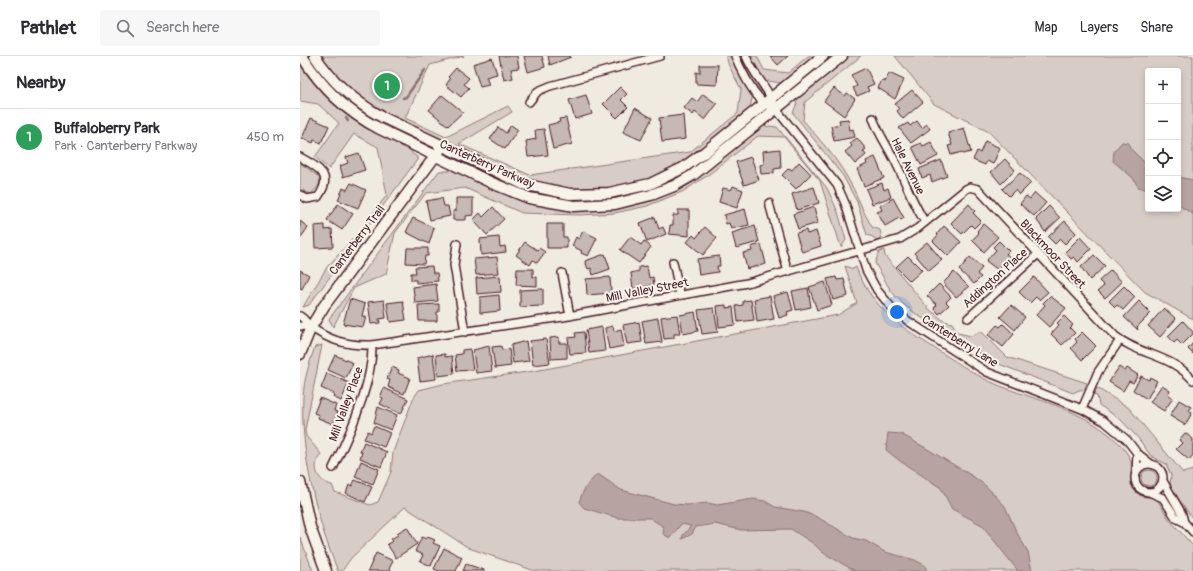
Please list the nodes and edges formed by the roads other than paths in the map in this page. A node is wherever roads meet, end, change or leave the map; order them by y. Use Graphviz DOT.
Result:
graph roads {
  1 [pos="302,56"];
  2 [pos="315,56"];
  3 [pos="660,56"];
  4 [pos="735,56"];
  5 [pos="746,56"];
  6 [pos="823,56"];
  7 [pos="842,56"];
  8 [pos="769,101"];
  9 [pos="529,102"];
  10 [pos="776,109"];
  11 [pos="873,118"];
  12 [pos="442,146"];
  13 [pos="436,156"];
  14 [pos="300,157"];
  15 [pos="970,187"];
  16 [pos="300,195"];
  17 [pos="769,203"];
  18 [pos="925,222"];
  19 [pos="457,244"];
  20 [pos="860,251"];
  21 [pos="1038,254"];
  22 [pos="673,262"];
  23 [pos="788,272"];
  24 [pos="562,273"];
  25 [pos="680,294"];
  26 [pos="300,316"];
  27 [pos="570,316"];
  28 [pos="968,318"];
  29 [pos="300,326"];
  30 [pos="311,327"];
  31 [pos="464,332"];
  32 [pos="1120,340"];
  33 [pos="372,345"];
  34 [pos="300,354"];
  35 [pos="1193,380"];
  36 [pos="1082,409"];
  37 [pos="1137,453"];
  38 [pos="1151,464"];
  39 [pos="333,468"];
  40 [pos="1136,473"];
  41 [pos="1163,481"];
  42 [pos="300,482"];
  43 [pos="1149,492"];
  44 [pos="1184,522"];
  45 [pos="1193,532"];
  46 [pos="326,571"];
  1 -- 13 [label="street, Canterberry Parkway"];
  2 -- 12 [label="street, Canterberry Parkway"];
  3 -- 9 [label="street"];
  4 -- 8 [label="street, Canterberry Lane"];
  5 -- 8 [label="street, Canterberry Lane"];
  6 -- 8 [label="street, Canterberry Parkway"];
  7 -- 10 [label="street, Canterberry Parkway"];
  8 -- 10 [label="street, Canterberry Lane"];
  8 -- 12 [label="street, Canterberry Parkway"];
  10 -- 13 [label="street, Canterberry Parkway"];
  10 -- 20 [label="street, Canterberry Lane"];
  11 -- 18 [label="street, Hale Avenue"];
  12 -- 13 [label="street, Canterberry Trail"];
  13 -- 30 [label="street, Canterberry Trail"];
  14 -- 16 [label="street"];
  15 -- 18 [label="street, Mill Valley Street"];
  15 -- 21 [label="street, Blackmoor Street"];
  17 -- 23 [label="street"];
  18 -- 20 [label="street, Mill Valley Street"];
  19 -- 31 [label="street"];
  20 -- 23 [label="street, Mill Valley Street"];
  20 -- 36 [label="street, Canterberry Lane"];
  21 -- 28 [label="street, Addington Place"];
  21 -- 32 [label="street, Blackmoor Street"];
  22 -- 25 [label="street"];
  23 -- 25 [label="street, Mill Valley Street"];
  24 -- 27 [label="street"];
  25 -- 27 [label="street, Mill Valley Street"];
  26 -- 30 [label="street"];
  27 -- 31 [label="street, Mill Valley Street"];
  29 -- 30 [label="street"];
  30 -- 33 [label="street, Mill Valley Street"];
  30 -- 34 [label="street, Canterberry Trail"];
  31 -- 33 [label="street, Mill Valley Street"];
  32 -- 35 [label="street, Blackmoor Street"];
  32 -- 36 [label="street"];
  33 -- 39 [label="street, Mill Valley Place"];
  36 -- 37 [label="street, Canterberry Lane"];
  37 -- 38 [label="street, Canterberry Lane"];
  37 -- 40 [label="street, Canterberry Lane"];
  38 -- 40 [label="street"];
  38 -- 41 [label="street, Canterberry Lane"];
  40 -- 43 [label="street, Canterberry Lane"];
  41 -- 43 [label="street"];
  41 -- 44 [label="street, Canterberry Lane"];
  42 -- 46 [label="street"];
  43 -- 44 [label="street, Canterberry Lane"];
  44 -- 45 [label="street, Canterberry Lane"];
}
